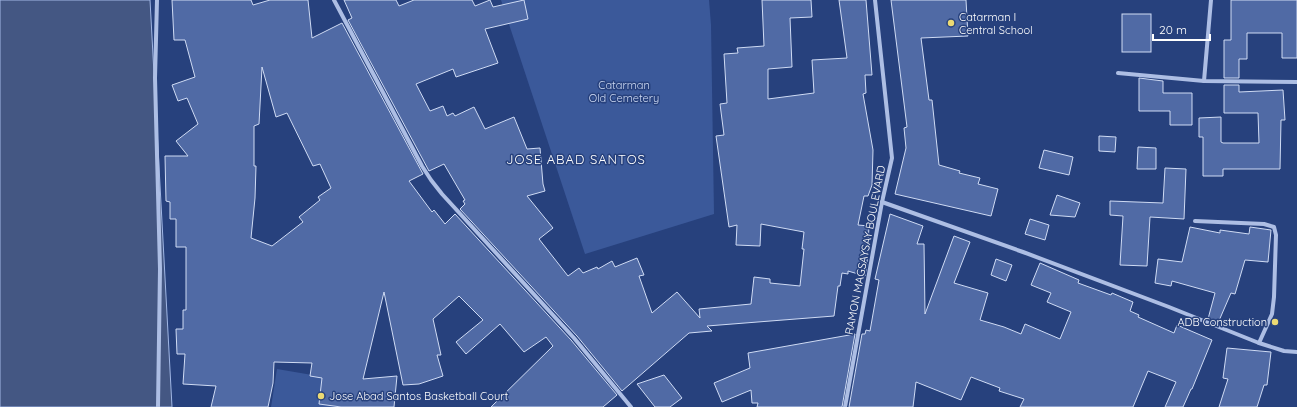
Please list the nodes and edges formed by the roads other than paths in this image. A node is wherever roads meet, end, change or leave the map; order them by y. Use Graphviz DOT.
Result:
graph roads {
  1 [pos="156,0"];
  2 [pos="334,0"];
  3 [pos="875,0"];
  4 [pos="1211,0"];
  5 [pos="1118,73"];
  6 [pos="1204,81"];
  7 [pos="1297,82"];
  8 [pos="882,202"];
  9 [pos="1195,221"];
  10 [pos="1259,343"];
  11 [pos="1297,352"];
  12 [pos="158,407"];
  13 [pos="631,407"];
  14 [pos="844,407"];
  1 -- 12 [label="street"];
  2 -- 13 [label="street"];
  3 -- 8 [label="street, RAMON MAGSAYSAY BOULEVARD"];
  4 -- 6 [label="street"];
  5 -- 6 [label="street"];
  6 -- 7 [label="street"];
  8 -- 10 [label="street"];
  8 -- 14 [label="street, RAMON MAGSAYSAY BOULEVARD"];
  9 -- 10 [label="street"];
  10 -- 11 [label="street"];
}
